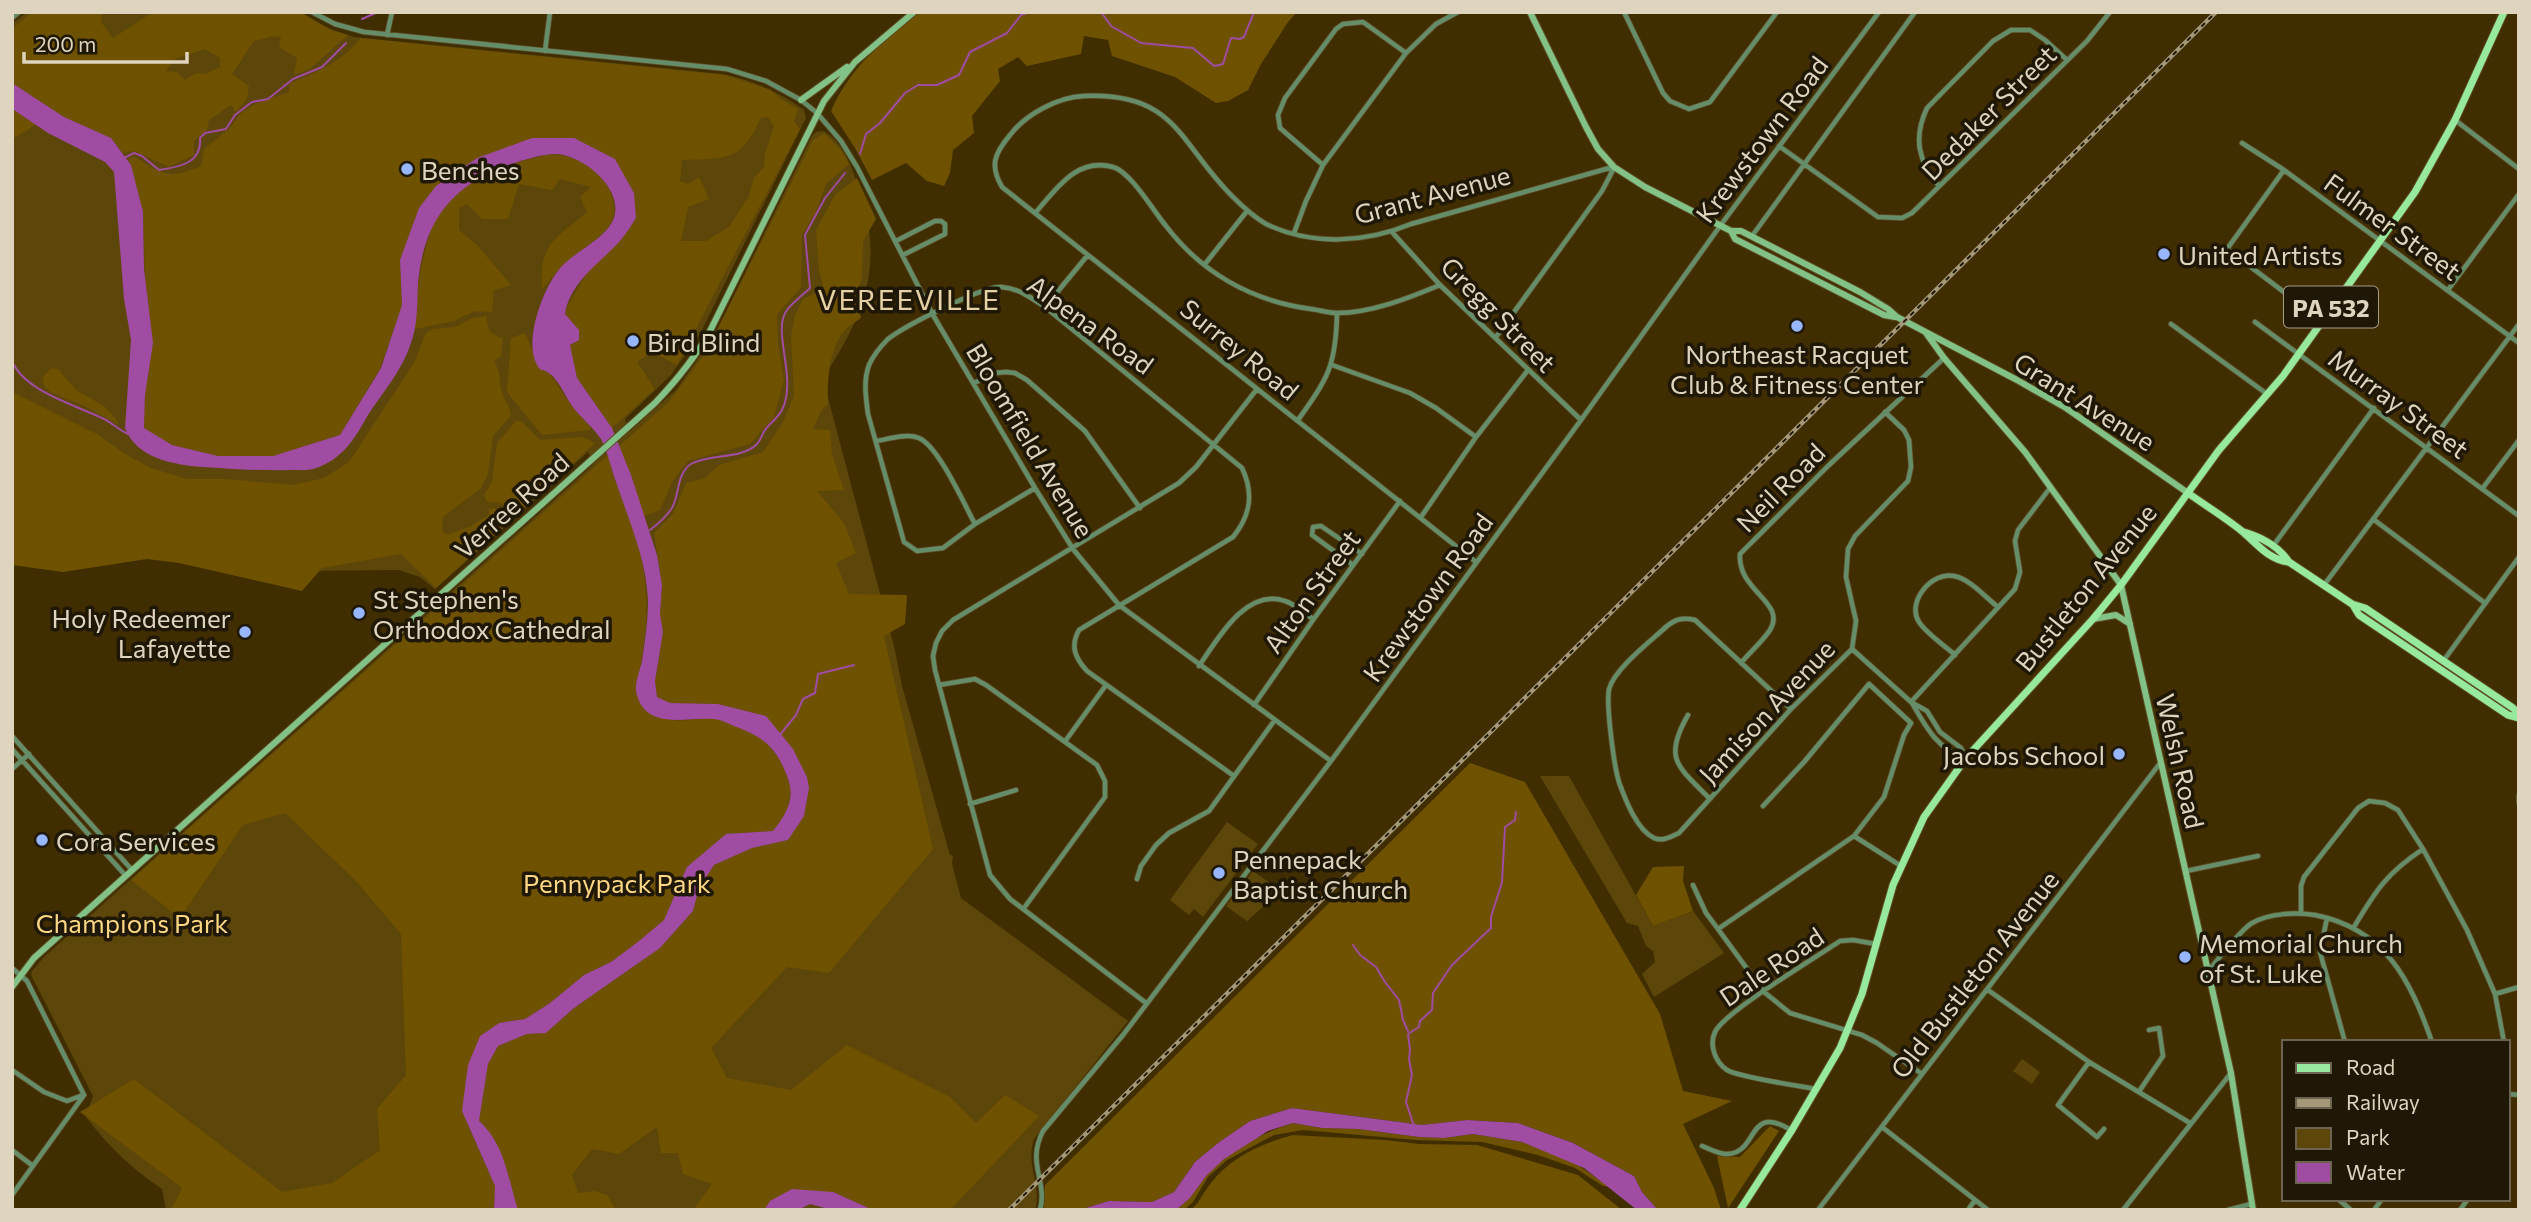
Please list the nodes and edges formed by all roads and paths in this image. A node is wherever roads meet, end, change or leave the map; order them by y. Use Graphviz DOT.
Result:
graph roads {
  1 [pos="18,12"];
  2 [pos="312,12"];
  3 [pos="392,12"];
  4 [pos="550,12"];
  5 [pos="1458,12"];
  6 [pos="1530,12"];
  7 [pos="1624,12"];
  8 [pos="1777,12"];
  9 [pos="1879,12"];
  10 [pos="1915,12"];
  11 [pos="2110,12"];
  12 [pos="2504,12"];
  13 [pos="912,13"];
  14 [pos="12,17"];
  15 [pos="387,35"];
  16 [pos="545,51"];
  17 [pos="1406,53"];
  18 [pos="2067,60"];
  19 [pos="855,62"];
  20 [pos="801,100"];
  21 [pos="817,113"];
  22 [pos="2455,120"];
  23 [pos="2242,143"];
  24 [pos="1779,146"];
  25 [pos="995,159"];
  26 [pos="1805,164"];
  27 [pos="1323,165"];
  28 [pos="1614,167"];
  29 [pos="2519,169"];
  30 [pos="2284,170"];
  31 [pos="1939,186"];
  32 [pos="2519,194"];
  33 [pos="1247,211"];
  34 [pos="1037,212"];
  35 [pos="1720,226"];
  36 [pos="1731,231"];
  37 [pos="1392,232"];
  38 [pos="1294,233"];
  39 [pos="1752,236"];
  40 [pos="2380,240"];
  41 [pos="896,242"];
  42 [pos="903,255"];
  43 [pos="1087,256"];
  44 [pos="1205,264"];
  45 [pos="1440,285"];
  46 [pos="2448,290"];
  47 [pos="1045,307"];
  48 [pos="1337,313"];
  49 [pos="933,315"];
  50 [pos="1897,317"];
  51 [pos="2321,320"];
  52 [pos="2255,322"];
  53 [pos="2171,324"];
  54 [pos="2519,324"];
  55 [pos="1926,333"];
  56 [pos="2510,336"];
  57 [pos="1496,337"];
  58 [pos="2519,343"];
  59 [pos="1955,348"];
  60 [pos="2298,353"];
  61 [pos="1944,358"];
  62 [pos="1332,365"];
  63 [pos="1528,370"];
  64 [pos="1957,372"];
  65 [pos="974,383"];
  66 [pos="1257,388"];
  67 [pos="2267,394"];
  68 [pos="2374,408"];
  69 [pos="1885,412"];
  70 [pos="1581,420"];
  71 [pos="1298,421"];
  72 [pos="1476,437"];
  73 [pos="2519,440"];
  74 [pos="876,441"];
  75 [pos="1214,443"];
  76 [pos="2426,447"];
  77 [pos="1035,488"];
  78 [pos="2050,488"];
  79 [pos="2482,489"];
  80 [pos="2188,493"];
  81 [pos="1400,502"];
  82 [pos="1140,508"];
  83 [pos="2519,516"];
  84 [pos="1422,517"];
  85 [pos="2373,519"];
  86 [pos="975,524"];
  87 [pos="2244,533"];
  88 [pos="2273,546"];
  89 [pos="1073,549"];
  90 [pos="1362,554"];
  91 [pos="2519,557"];
  92 [pos="1476,562"];
  93 [pos="2289,562"];
  94 [pos="1353,565"];
  95 [pos="2121,585"];
  96 [pos="2324,585"];
  97 [pos="2485,603"];
  98 [pos="2352,604"];
  99 [pos="1119,605"];
  100 [pos="1998,607"];
  101 [pos="2093,619"];
  102 [pos="1313,620"];
  103 [pos="2131,625"];
  104 [pos="1852,649"];
  105 [pos="1955,656"];
  106 [pos="2444,660"];
  107 [pos="1741,663"];
  108 [pos="1199,666"];
  109 [pos="939,685"];
  110 [pos="1106,685"];
  111 [pos="2486,689"];
  112 [pos="2480,696"];
  113 [pos="1912,702"];
  114 [pos="1254,705"];
  115 [pos="1791,709"];
  116 [pos="1688,715"];
  117 [pos="2519,716"];
  118 [pos="1274,721"];
  119 [pos="12,736"];
  120 [pos="1066,740"];
  121 [pos="12,749"];
  122 [pos="29,754"];
  123 [pos="1966,758"];
  124 [pos="22,760"];
  125 [pos="1331,761"];
  126 [pos="2161,762"];
  127 [pos="12,769"];
  128 [pos="1234,776"];
  129 [pos="1016,790"];
  130 [pos="2519,795"];
  131 [pos="1710,799"];
  132 [pos="2519,803"];
  133 [pos="970,804"];
  134 [pos="1763,806"];
  135 [pos="1854,836"];
  136 [pos="2423,849"];
  137 [pos="2258,856"];
  138 [pos="1901,866"];
  139 [pos="132,870"];
  140 [pos="2186,871"];
  141 [pos="126,876"];
  142 [pos="1137,879"];
  143 [pos="1693,886"];
  144 [pos="1024,908"];
  145 [pos="2301,913"];
  146 [pos="2327,918"];
  147 [pos="2354,927"];
  148 [pos="1718,929"];
  149 [pos="1877,944"];
  150 [pos="12,968"];
  151 [pos="2209,970"];
  152 [pos="22,975"];
  153 [pos="12,987"];
  154 [pos="2519,987"];
  155 [pos="1988,990"];
  156 [pos="1764,992"];
  157 [pos="2495,994"];
  158 [pos="1146,1003"];
  159 [pos="1848,1030"];
  160 [pos="2149,1031"];
  161 [pos="2345,1040"];
  162 [pos="2431,1040"];
  163 [pos="2504,1040"];
  164 [pos="2089,1062"];
  165 [pos="12,1070"];
  166 [pos="2231,1073"];
  167 [pos="1922,1074"];
  168 [pos="1817,1089"];
  169 [pos="2140,1090"];
  170 [pos="84,1095"];
  171 [pos="2190,1123"];
  172 [pos="1882,1127"];
  173 [pos="2104,1129"];
  174 [pos="1792,1130"];
  175 [pos="1702,1146"];
  176 [pos="12,1150"];
  177 [pos="33,1166"];
  178 [pos="12,1195"];
  179 [pos="1975,1200"];
  180 [pos="2252,1207"];
  181 [pos="1040,1210"];
  182 [pos="1740,1210"];
  183 [pos="1818,1210"];
  184 [pos="1968,1210"];
  185 [pos="1988,1210"];
  186 [pos="2123,1210"];
  187 [pos="2228,1210"];
  1 -- 14 [label="street"];
  2 -- 15 [label="street, Bloomfield Avenue"];
  3 -- 15 [label="street"];
  4 -- 16 [label="street"];
  5 -- 17 [label="street"];
  6 -- 28 [label="main road"];
  7 -- 8 [label="street"];
  9 -- 24 [label="street, Krewstown Road"];
  10 -- 26 [label="street"];
  11 -- 18 [label="street, Dedaker Street"];
  12 -- 22 [label="main road, Bustleton Avenue / PA 532"];
  13 -- 19 [label="main road, Verree Road"];
  15 -- 16 [label="street, Bloomfield Avenue"];
  16 -- 20 [label="street, Bloomfield Avenue"];
  17 -- 27 [label="street"];
  17 -- 27 [label="street"];
  18 -- 31 [label="street, Dedaker Street"];
  18 -- 31 [label="street"];
  19 -- 20 [label="main road"];
  19 -- 21 [label="main road, Verree Road"];
  20 -- 21 [label="street, Bloomfield Avenue"];
  21 -- 41 [label="street, Bloomfield Avenue"];
  21 -- 139 [label="main road, Verree Road"];
  22 -- 29 [label="street"];
  22 -- 40 [label="main road, Bustleton Avenue / PA 532"];
  23 -- 30 [label="street, Fulmer Street"];
  24 -- 26 [label="street"];
  24 -- 35 [label="street, Krewstown Road"];
  25 -- 33 [label="street, Grant Avenue"];
  25 -- 34 [label="street, Surrey Road"];
  26 -- 31 [label="street, Dedaker Street"];
  26 -- 39 [label="street"];
  27 -- 38 [label="street"];
  28 -- 35 [label="main road, Grant Avenue"];
  28 -- 37 [label="street, Grant Avenue"];
  28 -- 57 [label="street"];
  30 -- 40 [label="street, Fulmer Street"];
  30 -- 51 [label="street"];
  32 -- 46 [label="street"];
  33 -- 38 [label="street, Grant Avenue"];
  33 -- 44 [label="street"];
  34 -- 43 [label="street, Surrey Road"];
  34 -- 44 [label="street"];
  35 -- 36 [label="main road, Grant Avenue"];
  35 -- 70 [label="street, Krewstown Road"];
  36 -- 39 [label="main road, Grant Avenue"];
  36 -- 50 [label="main road, Grant Avenue"];
  37 -- 38 [label="street, Grant Avenue"];
  37 -- 45 [label="street, Gregg Street"];
  39 -- 50 [label="main road, Grant Avenue"];
  40 -- 46 [label="street, Fulmer Street"];
  40 -- 51 [label="main road, Bustleton Avenue / PA 532"];
  41 -- 42 [label="street, Bloomfield Avenue"];
  41 -- 42 [label="street"];
  42 -- 49 [label="street, Bloomfield Avenue"];
  43 -- 47 [label="street"];
  43 -- 66 [label="street, Surrey Road"];
  44 -- 48 [label="street"];
  45 -- 48 [label="street"];
  45 -- 57 [label="street, Gregg Street"];
  46 -- 56 [label="street, Fulmer Street"];
  47 -- 49 [label="street, Alpena Road"];
  47 -- 75 [label="street, Alpena Road"];
  48 -- 62 [label="street"];
  49 -- 65 [label="street, Bloomfield Avenue"];
  49 -- 74 [label="street, Alpena Road"];
  50 -- 55 [label="main road, Grant Avenue"];
  51 -- 60 [label="main road, Bustleton Avenue / PA 532"];
  52 -- 60 [label="street, Murray Street"];
  53 -- 67 [label="street"];
  54 -- 56 [label="street"];
  55 -- 59 [label="main road, Grant Avenue"];
  55 -- 61 [label="main road, Welsh Road"];
  56 -- 58 [label="street, Fulmer Street"];
  56 -- 76 [label="street"];
  57 -- 63 [label="street, Gregg Street"];
  59 -- 64 [label="main road"];
  59 -- 80 [label="main road, Grant Avenue"];
  60 -- 67 [label="main road, Bustleton Avenue / PA 532"];
  60 -- 68 [label="street, Murray Street"];
  61 -- 64 [label="main road, Welsh Road"];
  61 -- 69 [label="street, Neil Road"];
  62 -- 71 [label="street"];
  62 -- 72 [label="street"];
  63 -- 70 [label="street, Gregg Street"];
  63 -- 72 [label="street"];
  64 -- 78 [label="main road, Welsh Road"];
  65 -- 77 [label="street, Bloomfield Avenue"];
  65 -- 82 [label="street"];
  66 -- 71 [label="street, Surrey Road"];
  66 -- 75 [label="street"];
  67 -- 80 [label="main road, Bustleton Avenue / PA 532"];
  68 -- 76 [label="street, Murray Street"];
  68 -- 88 [label="street"];
  69 -- 104 [label="street, Jamison Avenue"];
  69 -- 107 [label="street, Neil Road"];
  70 -- 92 [label="street, Krewstown Road"];
  71 -- 81 [label="street, Surrey Road"];
  72 -- 84 [label="street"];
  73 -- 79 [label="street"];
  74 -- 86 [label="street"];
  74 -- 86 [label="street, Alpena Road"];
  75 -- 82 [label="street"];
  75 -- 99 [label="street, Alpena Road"];
  76 -- 79 [label="street, Murray Street"];
  76 -- 85 [label="street"];
  77 -- 86 [label="street"];
  77 -- 89 [label="street, Bloomfield Avenue"];
  78 -- 95 [label="main road, Welsh Road"];
  78 -- 100 [label="street"];
  79 -- 83 [label="street, Murray Street"];
  80 -- 87 [label="main road, Grant Avenue"];
  80 -- 95 [label="main road, Bustleton Avenue / PA 532"];
  81 -- 84 [label="street, Surrey Road"];
  81 -- 90 [label="street, Alton Street"];
  82 -- 89 [label="street"];
  84 -- 92 [label="street, Surrey Road"];
  85 -- 96 [label="street"];
  85 -- 97 [label="street"];
  87 -- 88 [label="main road, Grant Avenue"];
  87 -- 93 [label="main road, Grant Avenue"];
  88 -- 93 [label="main road, Grant Avenue"];
  89 -- 99 [label="street, Bloomfield Avenue"];
  89 -- 109 [label="street"];
  90 -- 94 [label="street, Alton Street"];
  90 -- 94 [label="street"];
  91 -- 97 [label="street"];
  92 -- 125 [label="street, Krewstown Road"];
  93 -- 96 [label="main road, Grant Avenue"];
  94 -- 102 [label="street, Alton Street"];
  95 -- 101 [label="main road, Bustleton Avenue"];
  95 -- 103 [label="main road, Welsh Road"];
  96 -- 98 [label="main road, Grant Avenue"];
  97 -- 106 [label="street"];
  98 -- 106 [label="main road, Grant Avenue"];
  98 -- 112 [label="main road, Grant Avenue"];
  99 -- 108 [label="street, Bloomfield Avenue"];
  99 -- 110 [label="street"];
  100 -- 105 [label="street"];
  100 -- 105 [label="street"];
  101 -- 103 [label="main road"];
  101 -- 123 [label="main road, Bustleton Avenue"];
  102 -- 108 [label="street"];
  102 -- 114 [label="street, Alton Street"];
  103 -- 126 [label="main road, Welsh Road"];
  104 -- 113 [label="street"];
  104 -- 115 [label="street, Jamison Avenue"];
  105 -- 113 [label="street"];
  106 -- 111 [label="main road, Grant Avenue"];
  107 -- 115 [label="street"];
  107 -- 131 [label="street, Jamison Avenue"];
  108 -- 114 [label="street, Bloomfield Avenue"];
  109 -- 120 [label="street"];
  109 -- 133 [label="street"];
  110 -- 120 [label="street"];
  110 -- 128 [label="street"];
  111 -- 112 [label="main road"];
  111 -- 117 [label="main road, Grant Avenue"];
  112 -- 117 [label="main road, Grant Avenue"];
  113 -- 123 [label="street"];
  114 -- 118 [label="street, Bloomfield Avenue"];
  115 -- 131 [label="street, Jamison Avenue"];
  116 -- 131 [label="street"];
  118 -- 125 [label="street, Bloomfield Avenue"];
  118 -- 128 [label="street"];
  119 -- 122 [label="street"];
  120 -- 144 [label="street"];
  121 -- 124 [label="street"];
  122 -- 124 [label="street"];
  122 -- 139 [label="street"];
  123 -- 138 [label="main road, Bustleton Avenue"];
  124 -- 127 [label="street"];
  124 -- 141 [label="street"];
  125 -- 158 [label="street, Krewstown Road"];
  126 -- 140 [label="main road, Welsh Road"];
  126 -- 155 [label="street, Old Bustleton Avenue"];
  128 -- 142 [label="street"];
  129 -- 133 [label="street"];
  130 -- 132 [label="street"];
  133 -- 144 [label="street"];
  134 -- 135 [label="street"];
  135 -- 138 [label="street"];
  135 -- 148 [label="street"];
  136 -- 145 [label="street"];
  136 -- 147 [label="street"];
  136 -- 157 [label="street"];
  137 -- 140 [label="street"];
  138 -- 149 [label="main road, Bustleton Avenue"];
  139 -- 141 [label="main road, Verree Road"];
  140 -- 151 [label="main road, Welsh Road"];
  141 -- 152 [label="main road, Verree Road"];
  143 -- 148 [label="street"];
  144 -- 158 [label="street"];
  145 -- 146 [label="street"];
  145 -- 151 [label="street"];
  146 -- 147 [label="street"];
  146 -- 161 [label="street"];
  147 -- 162 [label="street"];
  148 -- 156 [label="street"];
  149 -- 156 [label="street, Dale Road"];
  149 -- 159 [label="main road, Bustleton Avenue"];
  150 -- 152 [label="street"];
  151 -- 166 [label="main road, Welsh Road"];
  152 -- 153 [label="main road, Verree Road"];
  152 -- 170 [label="street"];
  154 -- 157 [label="street"];
  155 -- 164 [label="street"];
  155 -- 167 [label="street, Old Bustleton Avenue"];
  156 -- 159 [label="street"];
  156 -- 168 [label="street, Dale Road"];
  157 -- 163 [label="street"];
  158 -- 181 [label="street, Krewstown Road"];
  159 -- 167 [label="street"];
  159 -- 168 [label="main road, Bustleton Avenue"];
  160 -- 169 [label="street"];
  164 -- 169 [label="street"];
  164 -- 173 [label="street"];
  165 -- 170 [label="street"];
  166 -- 171 [label="street"];
  166 -- 180 [label="main road, Welsh Road"];
  167 -- 172 [label="street, Old Bustleton Avenue"];
  168 -- 174 [label="main road, Bustleton Avenue"];
  169 -- 171 [label="street"];
  170 -- 177 [label="street"];
  171 -- 186 [label="street"];
  172 -- 179 [label="street"];
  172 -- 183 [label="street, Old Bustleton Avenue"];
  174 -- 175 [label="street"];
  174 -- 182 [label="main road, Bustleton Avenue"];
  176 -- 177 [label="street"];
  177 -- 178 [label="street"];
  179 -- 184 [label="street"];
  179 -- 185 [label="street"];
  180 -- 187 [label="street"];
}
